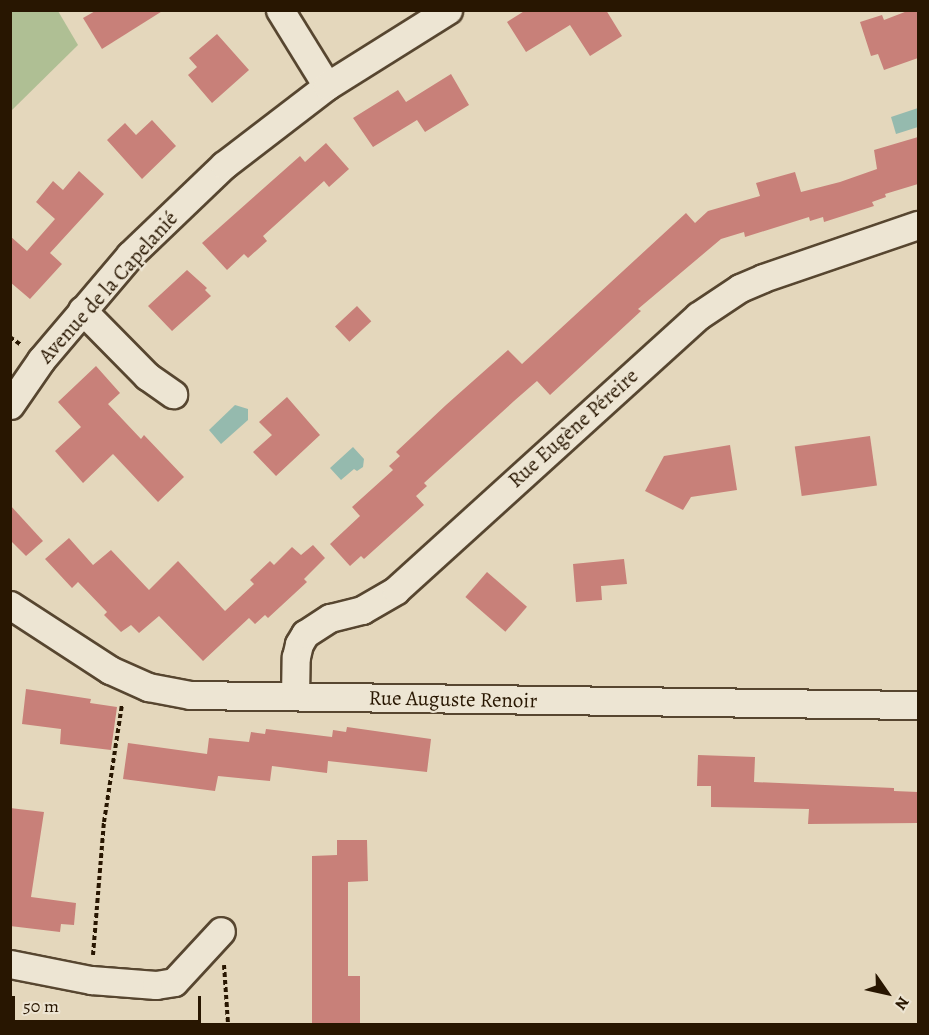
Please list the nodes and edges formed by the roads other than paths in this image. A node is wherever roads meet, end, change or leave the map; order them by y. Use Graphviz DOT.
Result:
graph roads {
  1 [pos="280,10"];
  2 [pos="448,10"];
  3 [pos="327,86"];
  4 [pos="918,225"];
  5 [pos="82,310"];
  6 [pos="173,394"];
  7 [pos="10,405"];
  8 [pos="10,605"];
  9 [pos="295,696"];
  10 [pos="918,705"];
  11 [pos="221,931"];
  12 [pos="10,964"];
  1 -- 3 [label="street"];
  2 -- 3 [label="street, Avenue de la Capelanié"];
  3 -- 5 [label="street, Avenue de la Capelanié"];
  4 -- 9 [label="street, Rue Eugène Péreire"];
  5 -- 6 [label="street"];
  5 -- 7 [label="street, Avenue de la Capelanié"];
  8 -- 9 [label="street, Rue Auguste Renoir"];
  9 -- 10 [label="street, Rue Auguste Renoir"];
  11 -- 12 [label="street"];
}
